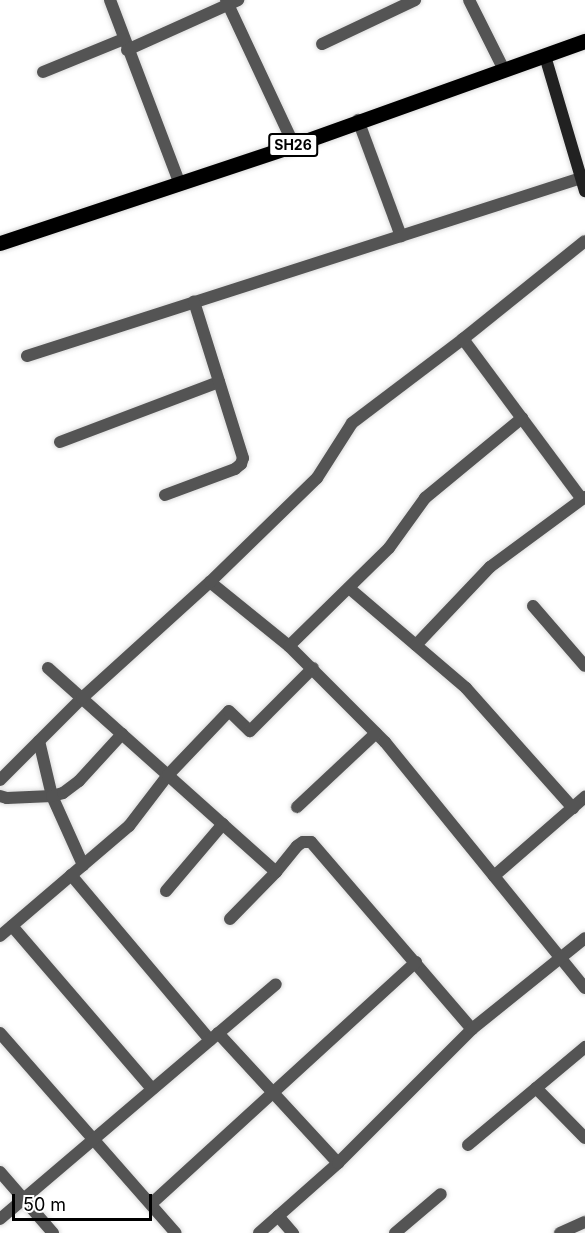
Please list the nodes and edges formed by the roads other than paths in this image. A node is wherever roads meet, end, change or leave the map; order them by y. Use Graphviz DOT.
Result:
graph roads {
  1 [pos="110,0"];
  2 [pos="415,0"];
  3 [pos="469,0"];
  4 [pos="231,2"];
  5 [pos="585,41"];
  6 [pos="125,44"];
  7 [pos="322,44"];
  8 [pos="545,56"];
  9 [pos="504,70"];
  10 [pos="43,72"];
  11 [pos="358,120"];
  12 [pos="294,145"];
  13 [pos="580,178"];
  14 [pos="179,182"];
  15 [pos="585,191"];
  16 [pos="401,236"];
  17 [pos="585,241"];
  18 [pos="0,243"];
  19 [pos="194,302"];
  20 [pos="463,339"];
  21 [pos="27,356"];
  22 [pos="219,382"];
  23 [pos="522,418"];
  24 [pos="60,442"];
  25 [pos="165,495"];
  26 [pos="584,498"];
  27 [pos="210,582"];
  28 [pos="349,588"];
  29 [pos="533,606"];
  30 [pos="416,645"];
  31 [pos="289,646"];
  32 [pos="585,666"];
  33 [pos="48,668"];
  34 [pos="313,668"];
  35 [pos="82,698"];
  36 [pos="376,733"];
  37 [pos="122,734"];
  38 [pos="39,741"];
  39 [pos="168,775"];
  40 [pos="0,780"];
  41 [pos="0,796"];
  42 [pos="52,796"];
  43 [pos="585,797"];
  44 [pos="297,807"];
  45 [pos="573,808"];
  46 [pos="223,824"];
  47 [pos="83,865"];
  48 [pos="276,872"];
  49 [pos="70,875"];
  50 [pos="494,876"];
  51 [pos="166,891"];
  52 [pos="230,919"];
  53 [pos="12,926"];
  54 [pos="0,936"];
  55 [pos="585,938"];
  56 [pos="560,958"];
  57 [pos="416,962"];
  58 [pos="276,984"];
  59 [pos="585,988"];
  60 [pos="472,1029"];
  61 [pos="0,1033"];
  62 [pos="214,1036"];
  63 [pos="585,1047"];
  64 [pos="536,1088"];
  65 [pos="152,1089"];
  66 [pos="273,1092"];
  67 [pos="585,1138"];
  68 [pos="93,1140"];
  69 [pos="468,1145"];
  70 [pos="338,1163"];
  71 [pos="0,1172"];
  72 [pos="441,1194"];
  73 [pos="24,1199"];
  74 [pos="152,1204"];
  75 [pos="278,1216"];
  76 [pos="0,1219"];
  77 [pos="585,1222"];
  78 [pos="53,1233"];
  79 [pos="176,1233"];
  80 [pos="259,1233"];
  81 [pos="293,1233"];
  82 [pos="394,1233"];
  83 [pos="560,1233"];
  1 -- 6 [label="street"];
  2 -- 7 [label="street"];
  3 -- 9 [label="street"];
  4 -- 6 [label="street"];
  4 -- 12 [label="street"];
  5 -- 8 [label="main road, SH26"];
  6 -- 10 [label="street"];
  6 -- 14 [label="street"];
  8 -- 9 [label="main road, SH26"];
  8 -- 13 [label="street"];
  9 -- 11 [label="main road, SH26"];
  11 -- 12 [label="main road, SH26"];
  11 -- 16 [label="street"];
  12 -- 14 [label="main road, SH26"];
  13 -- 15 [label="street"];
  13 -- 16 [label="street"];
  14 -- 18 [label="main road, SH26"];
  16 -- 19 [label="street"];
  17 -- 20 [label="street"];
  19 -- 21 [label="street"];
  19 -- 22 [label="street"];
  20 -- 23 [label="street"];
  20 -- 27 [label="street"];
  22 -- 24 [label="street"];
  22 -- 25 [label="street"];
  23 -- 26 [label="street"];
  23 -- 28 [label="street"];
  26 -- 30 [label="street"];
  27 -- 31 [label="street"];
  27 -- 35 [label="street"];
  28 -- 30 [label="street"];
  28 -- 31 [label="street"];
  29 -- 32 [label="street"];
  30 -- 45 [label="street"];
  31 -- 34 [label="street"];
  33 -- 35 [label="street"];
  34 -- 36 [label="street"];
  34 -- 39 [label="street"];
  35 -- 37 [label="street"];
  35 -- 38 [label="street"];
  36 -- 44 [label="street"];
  36 -- 50 [label="street"];
  37 -- 39 [label="street"];
  37 -- 42 [label="street"];
  38 -- 40 [label="street"];
  38 -- 42 [label="street"];
  39 -- 46 [label="street"];
  39 -- 47 [label="street"];
  41 -- 42 [label="street"];
  42 -- 47 [label="street"];
  43 -- 45 [label="street"];
  45 -- 50 [label="street"];
  46 -- 48 [label="street"];
  46 -- 51 [label="street"];
  47 -- 49 [label="street"];
  48 -- 52 [label="street"];
  48 -- 57 [label="street"];
  49 -- 53 [label="street"];
  49 -- 62 [label="street"];
  50 -- 56 [label="street"];
  53 -- 54 [label="street"];
  53 -- 65 [label="street"];
  55 -- 56 [label="street"];
  56 -- 59 [label="street"];
  56 -- 60 [label="street"];
  57 -- 60 [label="street"];
  57 -- 66 [label="street"];
  58 -- 62 [label="street"];
  60 -- 70 [label="street"];
  61 -- 68 [label="street"];
  62 -- 65 [label="street"];
  62 -- 66 [label="street"];
  63 -- 64 [label="street"];
  64 -- 67 [label="street"];
  64 -- 69 [label="street"];
  65 -- 68 [label="street"];
  66 -- 70 [label="street"];
  66 -- 74 [label="street"];
  68 -- 73 [label="street"];
  68 -- 74 [label="street"];
  70 -- 75 [label="street"];
  71 -- 73 [label="street"];
  72 -- 82 [label="street"];
  73 -- 76 [label="street"];
  73 -- 78 [label="street"];
  74 -- 79 [label="street"];
  75 -- 80 [label="street"];
  75 -- 81 [label="street"];
  77 -- 83 [label="street"];
}
